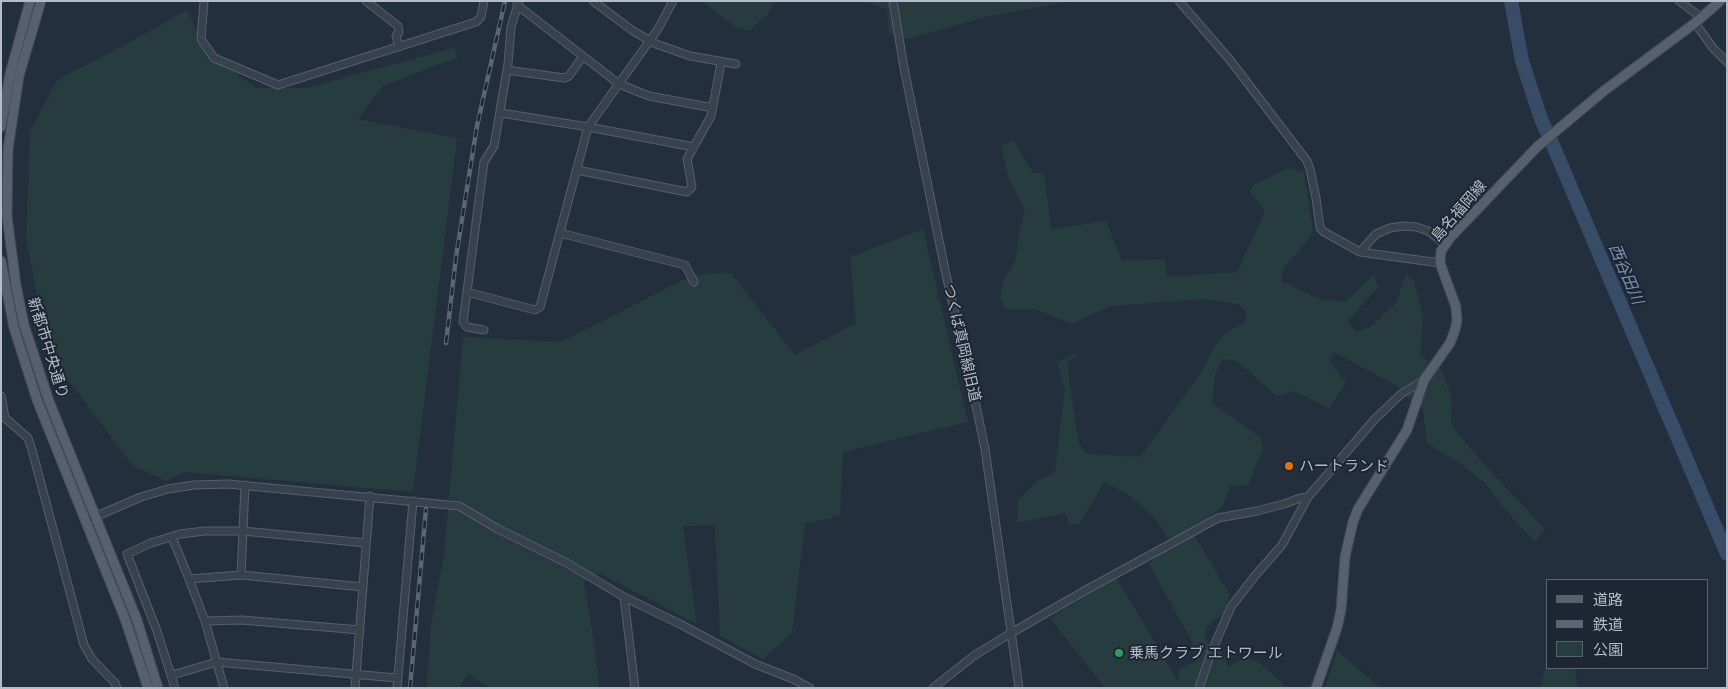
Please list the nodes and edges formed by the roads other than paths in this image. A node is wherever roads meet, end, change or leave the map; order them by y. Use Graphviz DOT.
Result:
graph roads {
  1 [pos="30,1"];
  2 [pos="41,1"];
  3 [pos="204,1"];
  4 [pos="366,1"];
  5 [pos="484,1"];
  6 [pos="593,1"];
  7 [pos="673,1"];
  8 [pos="893,1"];
  9 [pos="1179,1"];
  10 [pos="1679,1"];
  11 [pos="1720,1"];
  12 [pos="518,3"];
  13 [pos="1698,21"];
  14 [pos="650,40"];
  15 [pos="399,47"];
  16 [pos="583,56"];
  17 [pos="721,62"];
  18 [pos="1727,62"];
  19 [pos="736,64"];
  20 [pos="507,70"];
  21 [pos="619,84"];
  22 [pos="708,107"];
  23 [pos="501,113"];
  24 [pos="1,127"];
  25 [pos="588,127"];
  26 [pos="694,147"];
  27 [pos="577,170"];
  28 [pos="560,233"];
  29 [pos="1445,244"];
  30 [pos="1360,252"];
  31 [pos="1,261"];
  32 [pos="1440,263"];
  33 [pos="694,282"];
  34 [pos="467,292"];
  35 [pos="484,330"];
  36 [pos="1424,380"];
  37 [pos="1,396"];
  38 [pos="245,485"];
  39 [pos="370,496"];
  40 [pos="1308,497"];
  41 [pos="413,501"];
  42 [pos="96,516"];
  43 [pos="85,521"];
  44 [pos="242,532"];
  45 [pos="172,537"];
  46 [pos="366,543"];
  47 [pos="241,575"];
  48 [pos="189,579"];
  49 [pos="363,587"];
  50 [pos="624,597"];
  51 [pos="205,621"];
  52 [pos="360,630"];
  53 [pos="1011,633"];
  54 [pos="217,662"];
  55 [pos="356,674"];
  56 [pos="172,675"];
  57 [pos="398,678"];
  58 [pos="117,688"];
  59 [pos="148,688"];
  60 [pos="158,688"];
  61 [pos="175,688"];
  62 [pos="224,688"];
  63 [pos="355,688"];
  64 [pos="397,688"];
  65 [pos="635,688"];
  66 [pos="810,688"];
  67 [pos="933,688"];
  68 [pos="1019,688"];
  69 [pos="1199,688"];
  70 [pos="1316,688"];
  1 -- 24 [label="main road"];
  2 -- 42 [label="main road, 新都市中央通り"];
  3 -- 15 [label="street"];
  4 -- 15 [label="street"];
  5 -- 15 [label="street"];
  6 -- 14 [label="street"];
  7 -- 14 [label="street"];
  8 -- 53 [label="street, つくば真岡線旧道"];
  9 -- 30 [label="street"];
  10 -- 13 [label="street"];
  11 -- 13 [label="main road, 島名福岡線"];
  12 -- 16 [label="street"];
  12 -- 20 [label="street"];
  13 -- 18 [label="street"];
  13 -- 29 [label="main road, 島名福岡線"];
  14 -- 17 [label="street"];
  14 -- 21 [label="street"];
  16 -- 20 [label="street"];
  16 -- 21 [label="street"];
  17 -- 19 [label="street"];
  17 -- 26 [label="street"];
  20 -- 23 [label="street"];
  21 -- 22 [label="street"];
  21 -- 25 [label="street"];
  23 -- 25 [label="street"];
  23 -- 34 [label="street"];
  25 -- 26 [label="street"];
  25 -- 27 [label="street"];
  26 -- 27 [label="street"];
  27 -- 28 [label="street"];
  28 -- 33 [label="street"];
  28 -- 34 [label="street"];
  29 -- 30 [label="street"];
  29 -- 32 [label="main road, 島名福岡線"];
  30 -- 32 [label="street"];
  31 -- 43 [label="main road, 新都市中央通り"];
  32 -- 36 [label="main road, 島名福岡線"];
  34 -- 35 [label="street"];
  36 -- 40 [label="street"];
  36 -- 70 [label="main road, 島名福岡線"];
  37 -- 58 [label="street"];
  38 -- 39 [label="street"];
  38 -- 42 [label="street"];
  38 -- 44 [label="street"];
  39 -- 41 [label="street"];
  39 -- 46 [label="street"];
  40 -- 53 [label="street"];
  40 -- 69 [label="street"];
  41 -- 50 [label="street"];
  41 -- 57 [label="street"];
  42 -- 43 [label="street"];
  42 -- 60 [label="main road, 新都市中央通り"];
  43 -- 59 [label="main road, 新都市中央通り"];
  44 -- 45 [label="street"];
  44 -- 46 [label="street"];
  44 -- 47 [label="street"];
  45 -- 48 [label="street"];
  45 -- 56 [label="street"];
  46 -- 49 [label="street"];
  47 -- 48 [label="street"];
  47 -- 49 [label="street"];
  48 -- 51 [label="street"];
  49 -- 52 [label="street"];
  50 -- 65 [label="street"];
  50 -- 66 [label="street"];
  51 -- 52 [label="street"];
  51 -- 54 [label="street"];
  52 -- 55 [label="street"];
  53 -- 67 [label="street"];
  53 -- 68 [label="street, つくば真岡線旧道"];
  54 -- 55 [label="street"];
  54 -- 56 [label="street"];
  54 -- 62 [label="street"];
  55 -- 57 [label="street"];
  55 -- 63 [label="street"];
  56 -- 61 [label="street"];
  57 -- 64 [label="street"];
}
